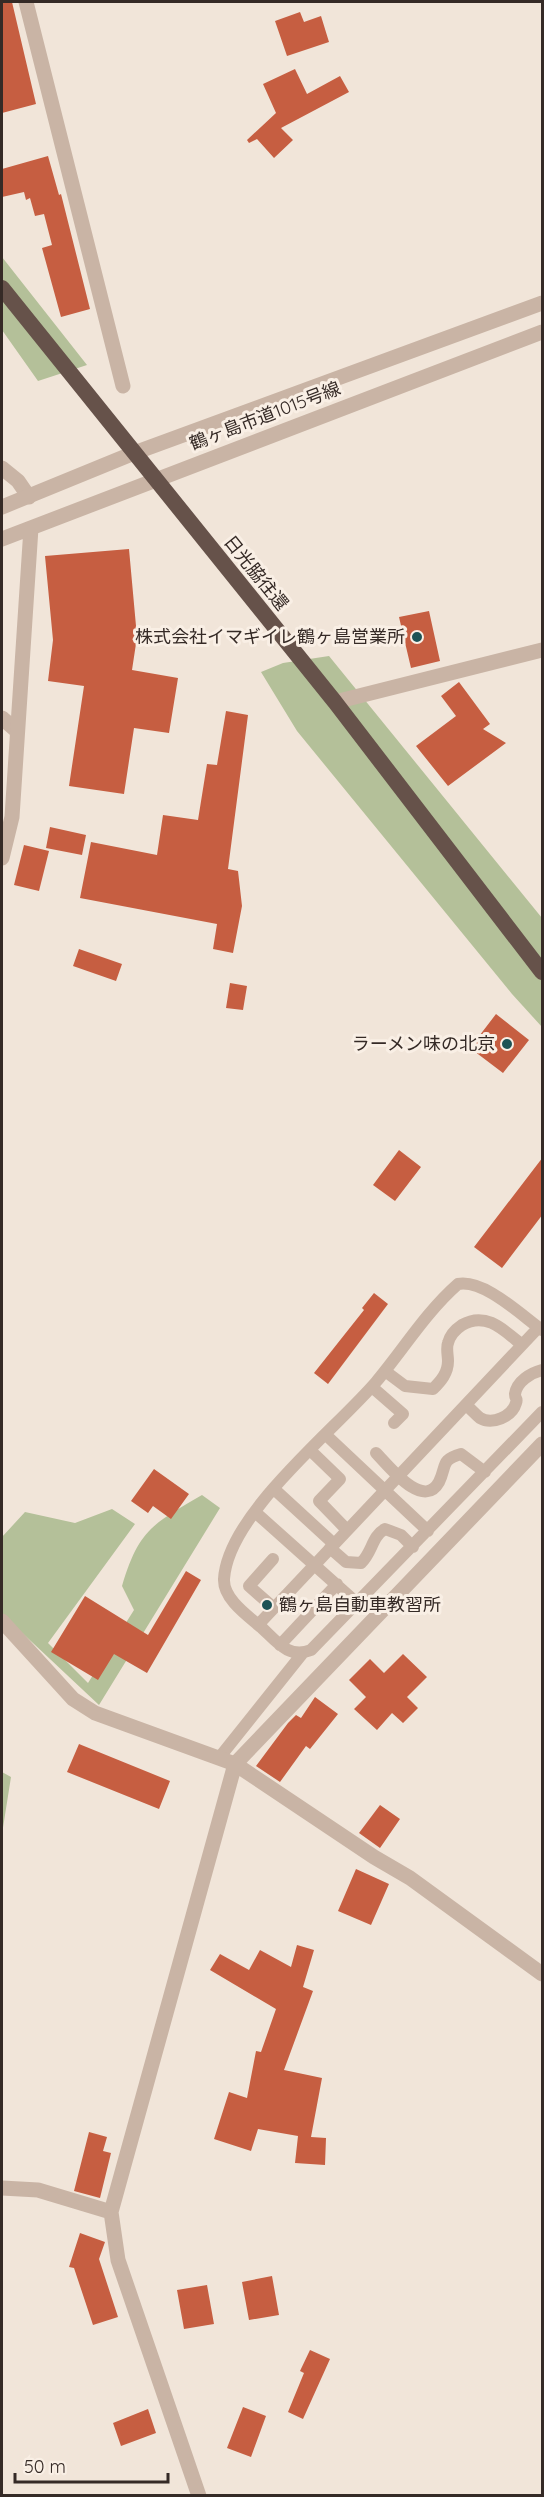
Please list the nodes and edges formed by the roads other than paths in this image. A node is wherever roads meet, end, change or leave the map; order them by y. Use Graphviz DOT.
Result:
graph roads {
  1 [pos="26,2"];
  2 [pos="2,288"];
  3 [pos="543,303"];
  4 [pos="543,332"];
  5 [pos="123,386"];
  6 [pos="135,453"];
  7 [pos="2,468"];
  8 [pos="155,478"];
  9 [pos="29,497"];
  10 [pos="2,507"];
  11 [pos="31,528"];
  12 [pos="2,539"];
  13 [pos="543,650"];
  14 [pos="335,702"];
  15 [pos="2,718"];
  16 [pos="17,731"];
  17 [pos="2,858"];
  18 [pos="543,972"];
  19 [pos="541,1329"];
  20 [pos="522,1345"];
  21 [pos="543,1370"];
  22 [pos="385,1371"];
  23 [pos="372,1387"];
  24 [pos="466,1405"];
  25 [pos="543,1412"];
  26 [pos="394,1423"];
  27 [pos="326,1435"];
  28 [pos="543,1444"];
  29 [pos="311,1451"];
  30 [pos="376,1453"];
  31 [pos="485,1472"];
  32 [pos="399,1476"];
  33 [pos="274,1489"];
  34 [pos="385,1491"];
  35 [pos="255,1512"];
  36 [pos="347,1530"];
  37 [pos="428,1531"];
  38 [pos="332,1546"];
  39 [pos="413,1547"];
  40 [pos="273,1559"];
  41 [pos="315,1564"];
  42 [pos="337,1584"];
  43 [pos="358,1604"];
  44 [pos="274,1608"];
  45 [pos="2,1621"];
  46 [pos="258,1625"];
  47 [pos="280,1645"];
  48 [pos="302,1654"];
  49 [pos="219,1758"];
  50 [pos="236,1764"];
  51 [pos="543,1974"];
  52 [pos="2,2188"];
  53 [pos="111,2212"];
  54 [pos="199,2496"];
  1 -- 5 [label="street"];
  2 -- 6 [label="highway, 日光脇往還"];
  3 -- 6 [label="street, 鶴ヶ島市道1015号線"];
  4 -- 8 [label="street, 鶴ヶ島市道1015号線"];
  6 -- 8 [label="highway, 日光脇往還"];
  6 -- 9 [label="street, 鶴ヶ島市道1015号線"];
  7 -- 9 [label="street"];
  8 -- 11 [label="street, 鶴ヶ島市道1015号線"];
  8 -- 14 [label="highway, 日光脇往還"];
  9 -- 10 [label="street, 鶴ヶ島市道1015号線"];
  11 -- 12 [label="street, 鶴ヶ島市道1015号線"];
  11 -- 16 [label="street"];
  13 -- 14 [label="street"];
  14 -- 18 [label="highway, 日光脇往還"];
  15 -- 16 [label="street"];
  16 -- 17 [label="street"];
  19 -- 20 [label="lane"];
  19 -- 22 [label="lane"];
  20 -- 22 [label="lane"];
  20 -- 24 [label="lane"];
  21 -- 24 [label="lane"];
  22 -- 23 [label="lane"];
  23 -- 26 [label="lane"];
  23 -- 27 [label="lane"];
  24 -- 32 [label="lane"];
  25 -- 31 [label="lane"];
  27 -- 29 [label="lane"];
  27 -- 34 [label="lane"];
  28 -- 50 [label="street"];
  29 -- 33 [label="lane"];
  29 -- 36 [label="lane"];
  30 -- 32 [label="lane"];
  31 -- 32 [label="lane"];
  31 -- 37 [label="lane"];
  32 -- 34 [label="lane"];
  33 -- 35 [label="lane"];
  33 -- 38 [label="lane"];
  34 -- 36 [label="lane"];
  34 -- 37 [label="lane"];
  35 -- 41 [label="lane"];
  35 -- 46 [label="lane"];
  36 -- 38 [label="lane"];
  37 -- 39 [label="lane"];
  38 -- 39 [label="lane"];
  38 -- 41 [label="lane"];
  39 -- 43 [label="lane"];
  40 -- 44 [label="lane"];
  41 -- 42 [label="lane"];
  41 -- 44 [label="lane"];
  42 -- 43 [label="lane"];
  42 -- 47 [label="lane"];
  43 -- 48 [label="lane"];
  44 -- 46 [label="lane"];
  45 -- 49 [label="street"];
  46 -- 47 [label="lane"];
  47 -- 48 [label="lane"];
  48 -- 49 [label="lane"];
  49 -- 50 [label="street"];
  50 -- 51 [label="street"];
  50 -- 53 [label="street"];
  52 -- 53 [label="street"];
  53 -- 54 [label="street"];
}
